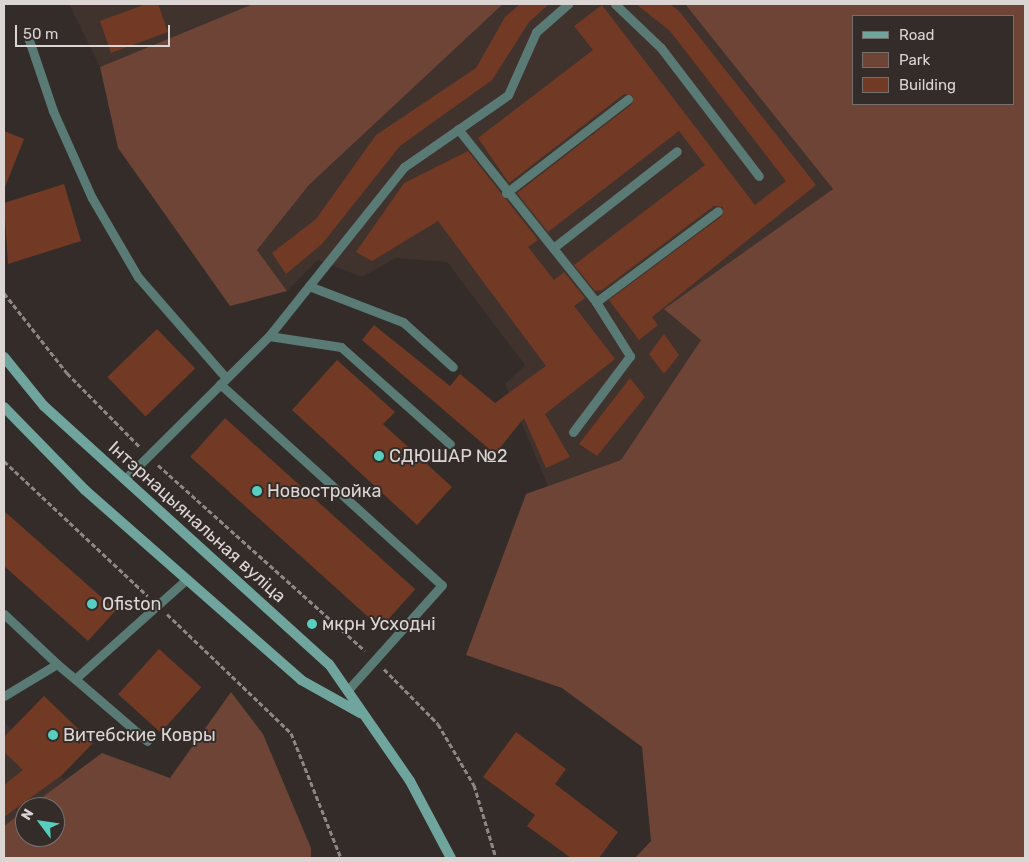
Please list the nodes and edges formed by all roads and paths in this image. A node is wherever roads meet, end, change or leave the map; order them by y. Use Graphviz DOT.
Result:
graph roads {
  1 [pos="568,4"];
  2 [pos="615,4"];
  3 [pos="27,34"];
  4 [pos="628,99"];
  5 [pos="458,129"];
  6 [pos="676,150"];
  7 [pos="759,176"];
  8 [pos="506,193"];
  9 [pos="718,211"];
  10 [pos="553,248"];
  11 [pos="309,286"];
  12 [pos="4,293"];
  13 [pos="596,302"];
  14 [pos="269,336"];
  15 [pos="4,357"];
  16 [pos="453,367"];
  17 [pos="223,381"];
  18 [pos="4,407"];
  19 [pos="573,432"];
  20 [pos="450,444"];
  21 [pos="148,456"];
  22 [pos="4,461"];
  23 [pos="126,478"];
  24 [pos="187,580"];
  25 [pos="157,604"];
  26 [pos="4,614"];
  27 [pos="375,660"];
  28 [pos="57,664"];
  29 [pos="75,679"];
  30 [pos="347,691"];
  31 [pos="4,696"];
  32 [pos="363,715"];
  33 [pos="147,740"];
  34 [pos="341,858"];
  35 [pos="451,858"];
  36 [pos="496,858"];
  1 -- 5 [label="lane"];
  2 -- 7 [label="lane"];
  3 -- 17 [label="lane"];
  4 -- 8 [label="lane"];
  5 -- 8 [label="lane"];
  5 -- 11 [label="lane"];
  6 -- 10 [label="lane"];
  8 -- 10 [label="lane"];
  9 -- 13 [label="lane"];
  10 -- 13 [label="lane"];
  11 -- 14 [label="lane"];
  11 -- 16 [label="lane"];
  12 -- 21 [label="path"];
  13 -- 19 [label="lane"];
  14 -- 17 [label="lane"];
  14 -- 20 [label="lane"];
  15 -- 23 [label="main road, Інтэрнацыянальная вуліца"];
  17 -- 21 [label="lane"];
  17 -- 27 [label="lane"];
  18 -- 24 [label="main road, Інтэрнацыянальная вуліца"];
  21 -- 23 [label="lane"];
  21 -- 27 [label="path"];
  22 -- 25 [label="path"];
  23 -- 30 [label="main road, Інтэрнацыянальная вуліца"];
  24 -- 25 [label="lane"];
  24 -- 32 [label="main road, Інтэрнацыянальная вуліца"];
  25 -- 29 [label="lane"];
  25 -- 34 [label="path"];
  26 -- 28 [label="lane"];
  27 -- 30 [label="lane"];
  27 -- 36 [label="path"];
  28 -- 29 [label="lane"];
  28 -- 31 [label="lane"];
  29 -- 33 [label="lane"];
  30 -- 32 [label="main road, Інтэрнацыянальная вуліца"];
  32 -- 35 [label="main road, Інтэрнацыянальная вуліца"];
}
